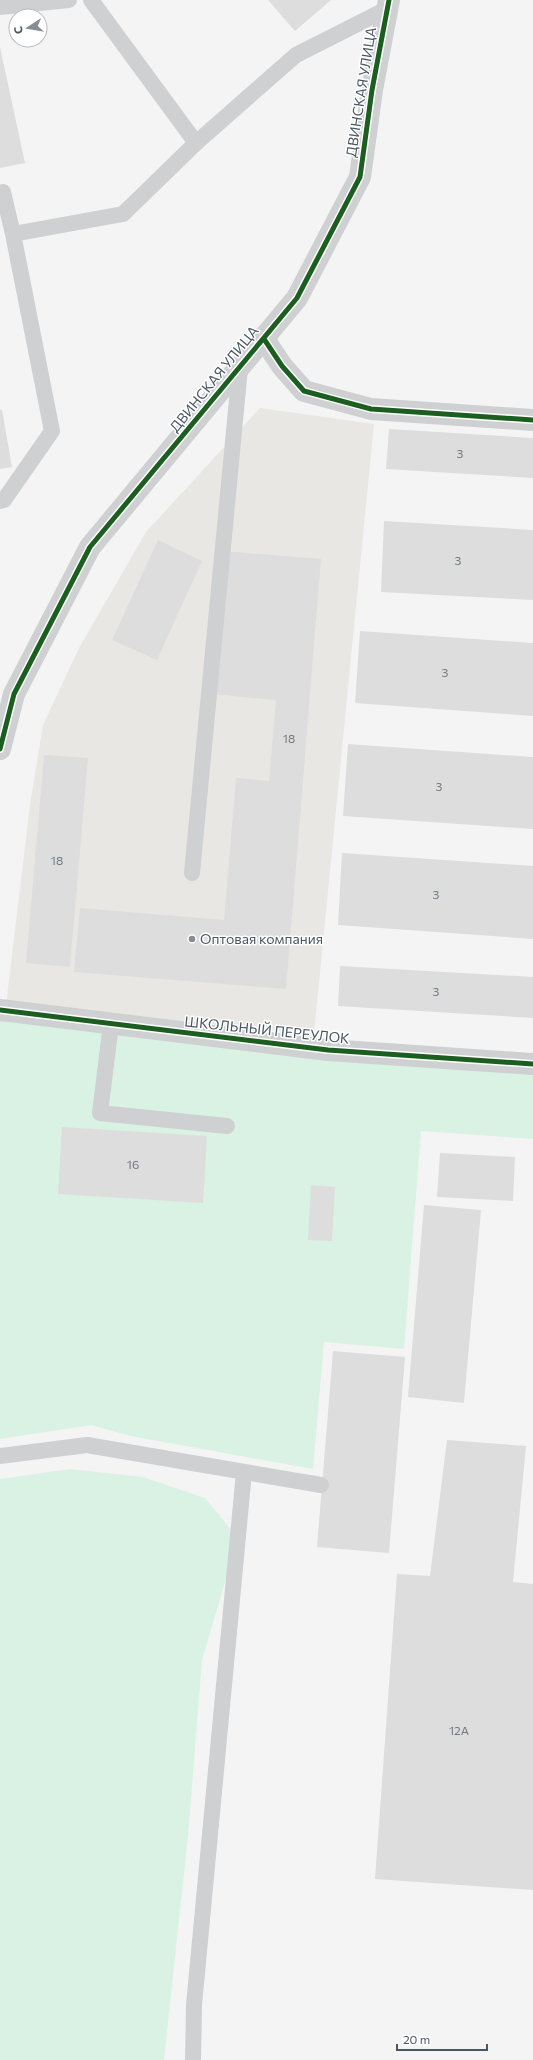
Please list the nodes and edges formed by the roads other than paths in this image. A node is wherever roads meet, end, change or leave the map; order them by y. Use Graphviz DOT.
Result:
graph roads {
  1 [pos="69,0"];
  2 [pos="91,0"];
  3 [pos="388,5"];
  4 [pos="0,7"];
  5 [pos="196,143"];
  6 [pos="0,193"];
  7 [pos="13,234"];
  8 [pos="264,339"];
  9 [pos="240,368"];
  10 [pos="533,420"];
  11 [pos="0,501"];
  12 [pos="0,749"];
  13 [pos="192,873"];
  14 [pos="0,1010"];
  15 [pos="111,1024"];
  16 [pos="533,1064"];
  17 [pos="227,1126"];
  18 [pos="0,1456"];
  19 [pos="244,1472"];
  20 [pos="321,1485"];
  21 [pos="193,2060"];
  1 -- 4 [label="lane"];
  2 -- 5 [label="lane"];
  3 -- 5 [label="lane"];
  3 -- 8 [label="street, ДВИНСКАЯ УЛИЦА"];
  5 -- 7 [label="lane"];
  6 -- 7 [label="lane"];
  7 -- 11 [label="lane"];
  8 -- 9 [label="street, ДВИНСКАЯ УЛИЦА"];
  8 -- 10 [label="street"];
  9 -- 12 [label="street, ДВИНСКАЯ УЛИЦА"];
  9 -- 13 [label="lane"];
  14 -- 15 [label="street, ШКОЛЬНЫЙ ПЕРЕУЛОК"];
  15 -- 16 [label="street, ШКОЛЬНЫЙ ПЕРЕУЛОК"];
  15 -- 17 [label="lane"];
  18 -- 19 [label="lane"];
  19 -- 20 [label="lane"];
  19 -- 21 [label="lane"];
}
